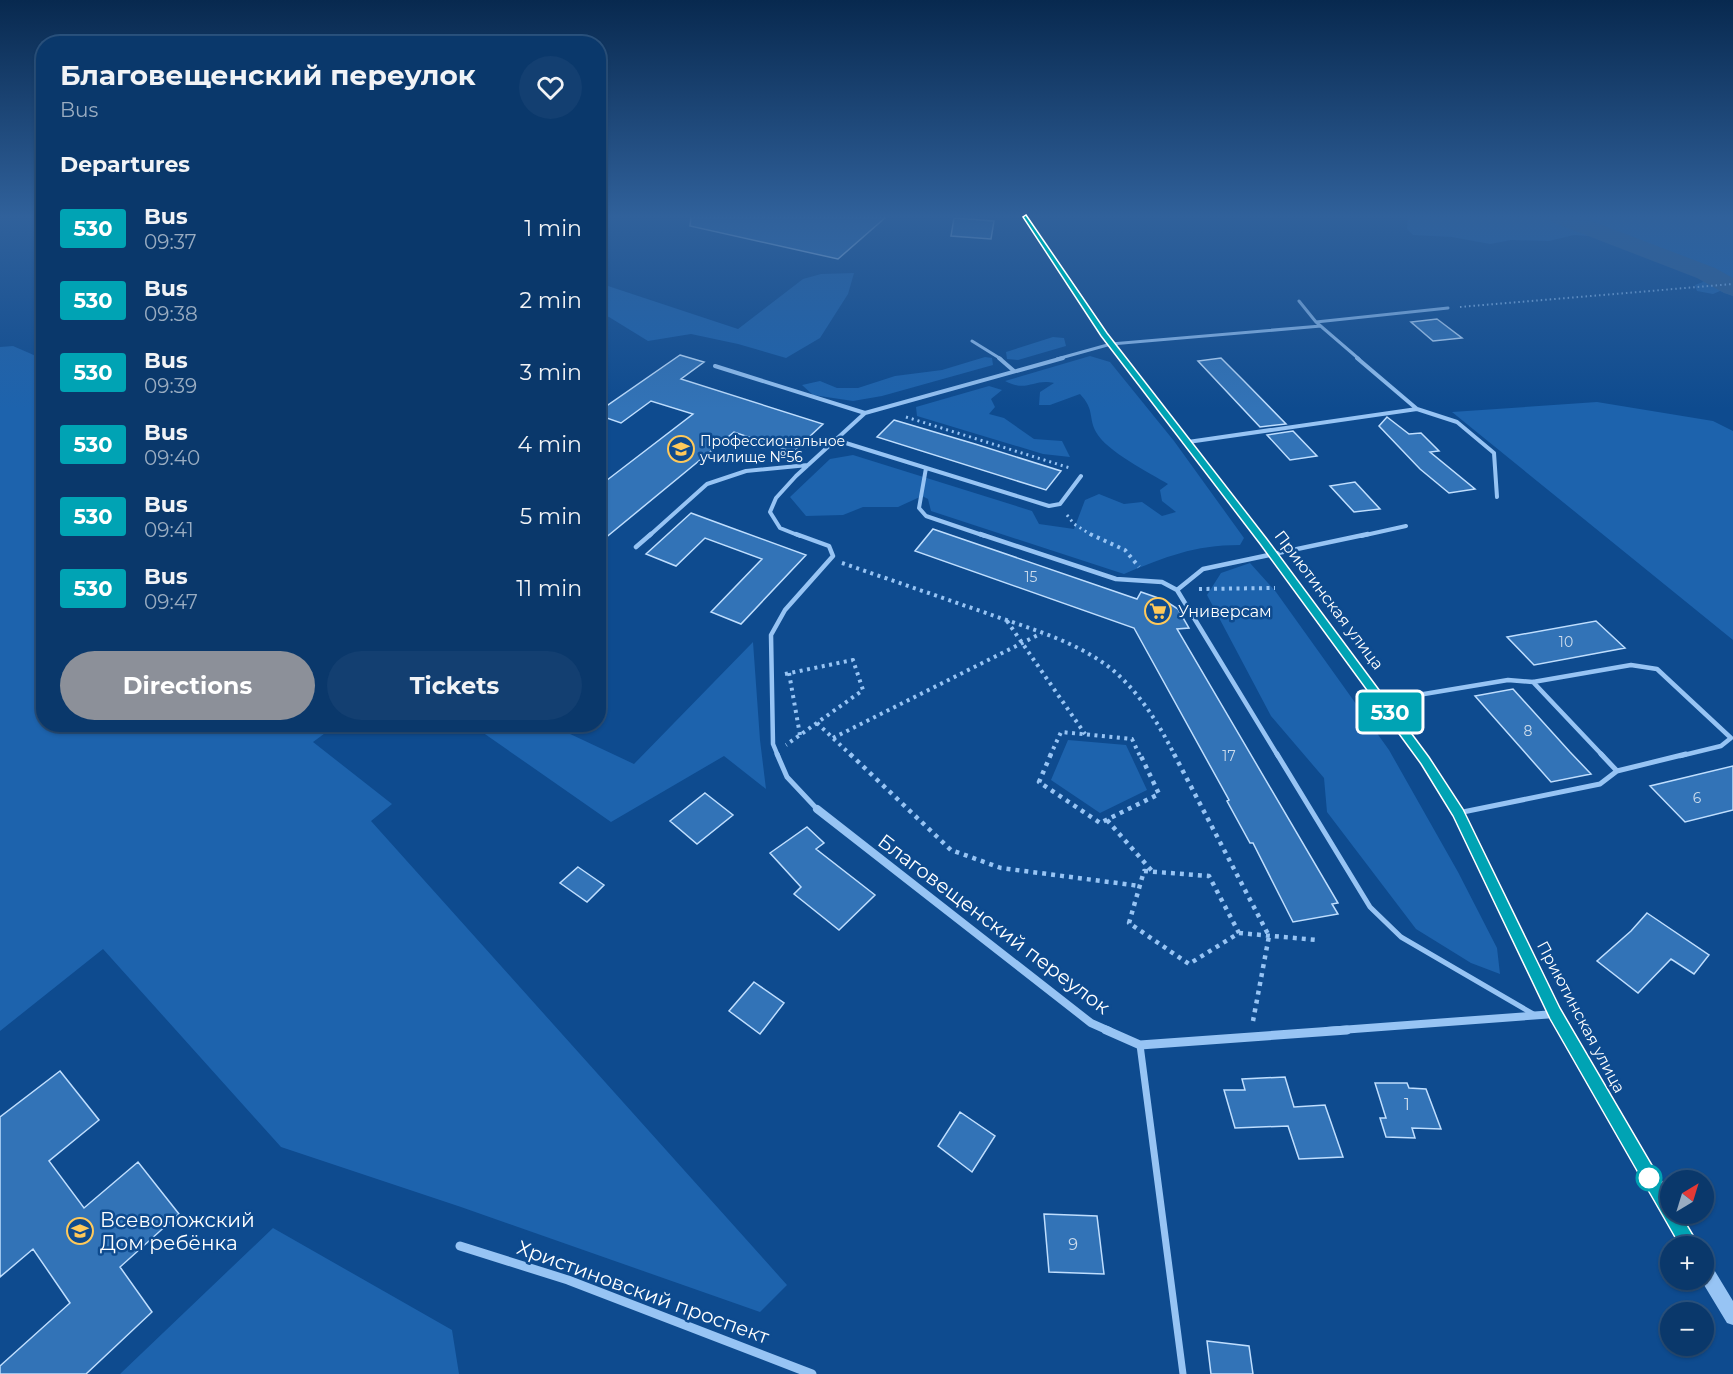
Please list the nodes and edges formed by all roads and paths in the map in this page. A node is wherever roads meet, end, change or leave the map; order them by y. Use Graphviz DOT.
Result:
graph roads {
  1 [pos="1069,281"];
  2 [pos="1733,284"];
  3 [pos="1299,301"];
  4 [pos="1448,308"];
  5 [pos="1316,322"];
  6 [pos="1321,326"];
  7 [pos="972,341"];
  8 [pos="1111,344"];
  9 [pos="715,366"];
  10 [pos="1014,371"];
  11 [pos="879,409"];
  12 [pos="1417,409"];
  13 [pos="865,412"];
  14 [pos="836,440"];
  15 [pos="1188,442"];
  16 [pos="808,465"];
  17 [pos="926,468"];
  18 [pos="1081,476"];
  19 [pos="1497,497"];
  20 [pos="1060,504"];
  21 [pos="1406,526"];
  22 [pos="636,547"];
  23 [pos="1272,554"];
  24 [pos="831,560"];
  25 [pos="1145,580"];
  26 [pos="1275,588"];
  27 [pos="1178,590"];
  28 [pos="1006,620"];
  29 [pos="1043,633"];
  30 [pos="1022,643"];
  31 [pos="789,673"];
  32 [pos="772,676"];
  33 [pos="1533,682"];
  34 [pos="1382,701"];
  35 [pos="817,723"];
  36 [pos="1085,734"];
  37 [pos="800,735"];
  38 [pos="833,738"];
  39 [pos="777,752"];
  40 [pos="1617,771"];
  41 [pos="817,809"];
  42 [pos="1458,813"];
  43 [pos="1107,820"];
  44 [pos="1152,872"];
  45 [pos="1140,886"];
  46 [pos="1239,933"];
  47 [pos="1269,936"];
  48 [pos="1317,940"];
  49 [pos="1555,1014"];
  50 [pos="1535,1015"];
  51 [pos="1251,1037"];
  52 [pos="1140,1045"];
  53 [pos="1684,1236"];
  54 [pos="460,1246"];
  55 [pos="1714,1286"];
  56 [pos="1733,1317"];
  57 [pos="812,1374"];
  58 [pos="1183,1374"];
  1 -- 8 [label="street, Приютинская улица"];
  2 -- 4 [label="path"];
  3 -- 5 [label="lane"];
  4 -- 5 [label="lane"];
  5 -- 6 [label="lane"];
  6 -- 8 [label="lane"];
  6 -- 12 [label="lane"];
  7 -- 10 [label="lane"];
  8 -- 10 [label="lane"];
  8 -- 15 [label="street, Приютинская улица"];
  9 -- 13 [label="lane"];
  10 -- 11 [label="lane"];
  11 -- 13 [label="lane"];
  11 -- 18 [label="path"];
  12 -- 15 [label="lane"];
  12 -- 19 [label="lane"];
  13 -- 14 [label="lane"];
  14 -- 16 [label="lane"];
  14 -- 17 [label="lane"];
  15 -- 23 [label="street, Приютинская улица"];
  16 -- 22 [label="lane"];
  16 -- 24 [label="lane"];
  17 -- 20 [label="lane"];
  17 -- 25 [label="lane"];
  18 -- 20 [label="lane"];
  20 -- 25 [label="path"];
  21 -- 23 [label="lane"];
  23 -- 27 [label="lane"];
  23 -- 34 [label="street, Приютинская улица"];
  24 -- 28 [label="path"];
  24 -- 32 [label="lane"];
  25 -- 27 [label="lane"];
  26 -- 27 [label="path"];
  27 -- 50 [label="lane"];
  28 -- 29 [label="path"];
  28 -- 30 [label="path"];
  29 -- 30 [label="path"];
  29 -- 47 [label="path"];
  30 -- 36 [label="path"];
  30 -- 38 [label="path"];
  31 -- 32 [label="path"];
  31 -- 35 [label="path"];
  31 -- 37 [label="path"];
  32 -- 39 [label="lane"];
  33 -- 34 [label="lane"];
  33 -- 40 [label="lane"];
  33 -- 40 [label="lane"];
  34 -- 42 [label="street, Приютинская улица"];
  35 -- 37 [label="path"];
  35 -- 38 [label="path"];
  36 -- 43 [label="path"];
  36 -- 43 [label="path"];
  37 -- 39 [label="path"];
  38 -- 45 [label="path"];
  39 -- 41 [label="lane"];
  40 -- 42 [label="lane"];
  41 -- 52 [label="street, Благовещенский переулок"];
  42 -- 49 [label="street, Приютинская улица"];
  43 -- 44 [label="path"];
  44 -- 45 [label="path"];
  44 -- 46 [label="path"];
  45 -- 46 [label="path"];
  46 -- 47 [label="path"];
  47 -- 48 [label="path"];
  47 -- 51 [label="path"];
  49 -- 50 [label="street, Благовещенский переулок"];
  49 -- 53 [label="street, Приютинская улица"];
  50 -- 51 [label="street, Благовещенский переулок"];
  51 -- 52 [label="street, Благовещенский переулок"];
  52 -- 58 [label="lane"];
  54 -- 57 [label="street, Христиновский проспект"];
  55 -- 56 [label="street"];
}
